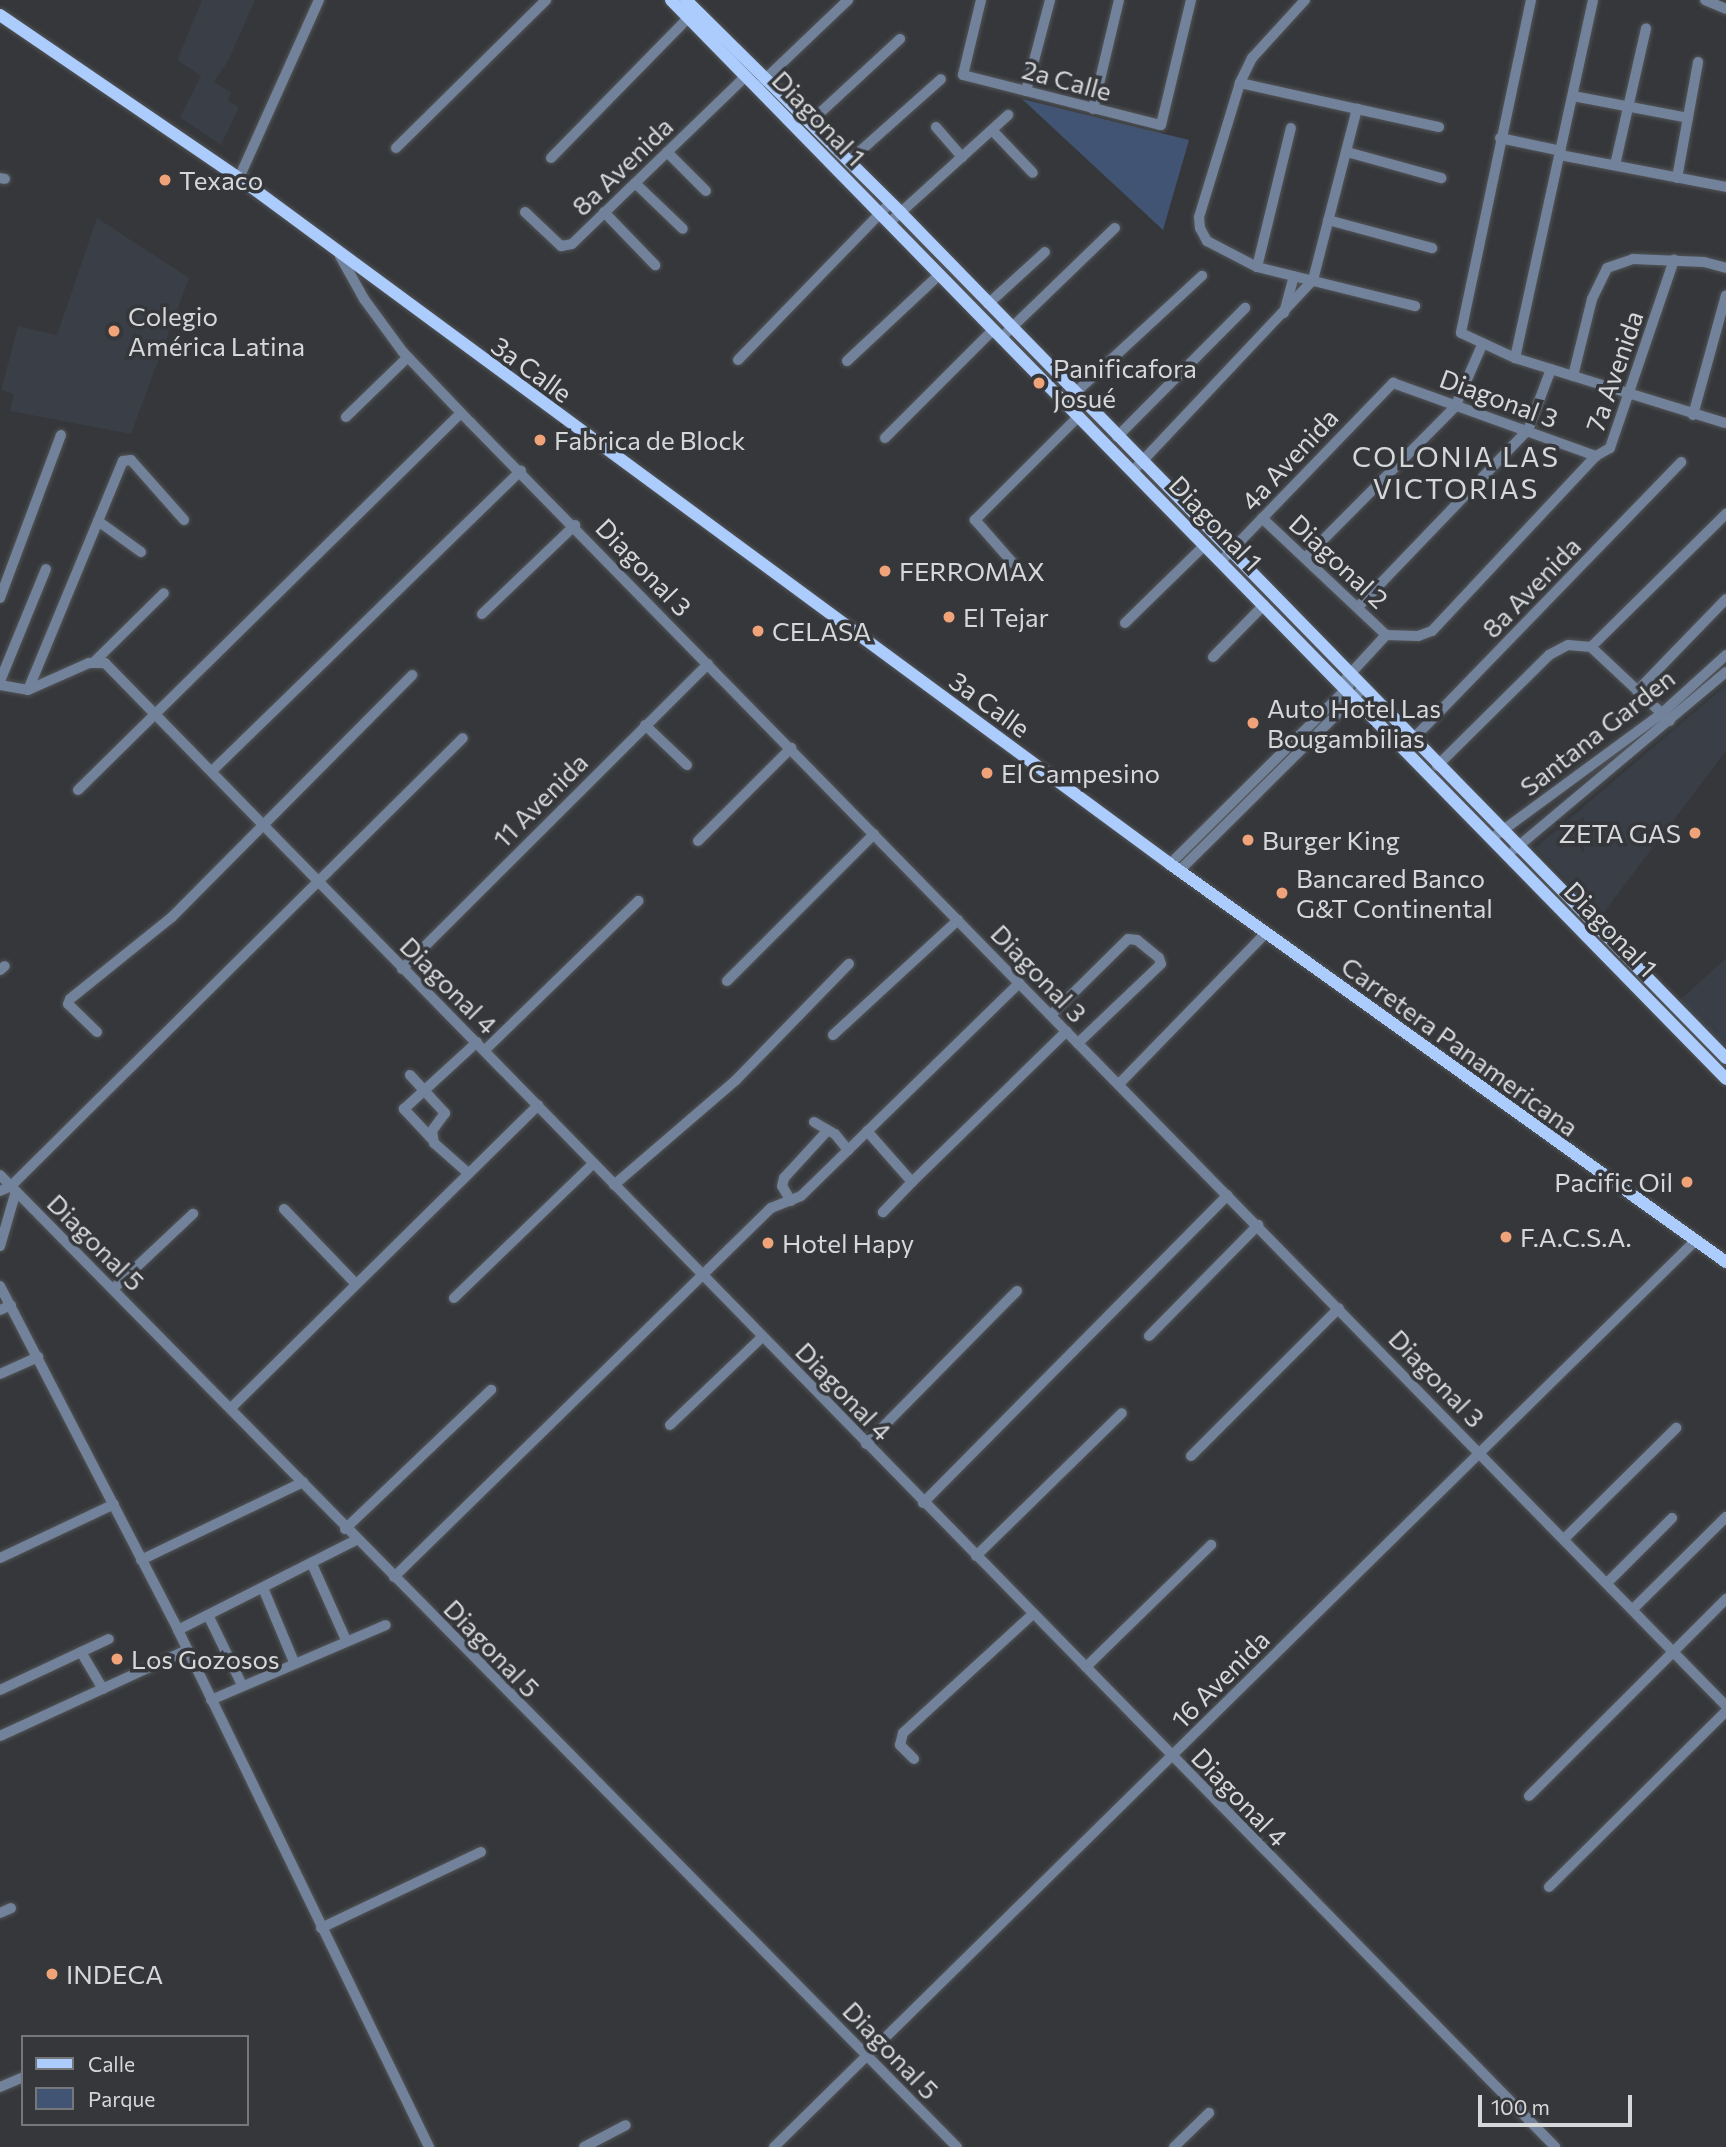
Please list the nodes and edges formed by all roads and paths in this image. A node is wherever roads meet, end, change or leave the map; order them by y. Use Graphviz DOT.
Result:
graph roads {
  1 [pos="319,0"];
  2 [pos="546,0"];
  3 [pos="676,0"];
  4 [pos="848,0"];
  5 [pos="981,0"];
  6 [pos="1050,0"];
  7 [pos="1119,0"];
  8 [pos="1191,0"];
  9 [pos="1305,0"];
  10 [pos="1531,0"];
  11 [pos="1593,0"];
  12 [pos="1705,0"];
  13 [pos="1726,9"];
  14 [pos="0,15"];
  15 [pos="689,18"];
  16 [pos="1646,28"];
  17 [pos="900,39"];
  18 [pos="1698,62"];
  19 [pos="743,67"];
  20 [pos="941,79"];
  21 [pos="760,83"];
  22 [pos="1240,83"];
  23 [pos="1026,91"];
  24 [pos="1573,96"];
  25 [pos="1628,106"];
  26 [pos="787,109"];
  27 [pos="1093,109"];
  28 [pos="1357,109"];
  29 [pos="1008,115"];
  30 [pos="1688,118"];
  31 [pos="808,123"];
  32 [pos="936,127"];
  33 [pos="1439,127"];
  34 [pos="1291,128"];
  35 [pos="992,130"];
  36 [pos="1500,138"];
  37 [pos="396,148"];
  38 [pos="667,152"];
  39 [pos="1347,152"];
  40 [pos="1561,153"];
  41 [pos="962,157"];
  42 [pos="551,158"];
  43 [pos="849,161"];
  44 [pos="1615,165"];
  45 [pos="1033,173"];
  46 [pos="239,178"];
  47 [pos="1441,178"];
  48 [pos="1677,178"];
  49 [pos="635,183"];
  50 [pos="1726,187"];
  51 [pos="705,191"];
  52 [pos="890,203"];
  53 [pos="526,212"];
  54 [pos="604,212"];
  55 [pos="901,213"];
  56 [pos="885,218"];
  57 [pos="1328,220"];
  58 [pos="1115,228"];
  59 [pos="683,229"];
  60 [pos="1432,248"];
  61 [pos="1045,252"];
  62 [pos="340,256"];
  63 [pos="1674,260"];
  64 [pos="655,265"];
  65 [pos="1257,267"];
  66 [pos="1726,268"];
  67 [pos="940,274"];
  68 [pos="1202,276"];
  69 [pos="1294,276"];
  70 [pos="1313,280"];
  71 [pos="1726,295"];
  72 [pos="988,304"];
  73 [pos="1415,306"];
  74 [pos="1245,308"];
  75 [pos="1283,315"];
  76 [pos="1003,331"];
  77 [pos="1482,345"];
  78 [pos="408,357"];
  79 [pos="1516,358"];
  80 [pos="738,360"];
  81 [pos="847,361"];
  82 [pos="1551,369"];
  83 [pos="1573,376"];
  84 [pos="1387,385"];
  85 [pos="1075,393"];
  86 [pos="1630,397"];
  87 [pos="1455,407"];
  88 [pos="461,412"];
  89 [pos="1693,415"];
  90 [pos="1079,416"];
  91 [pos="346,417"];
  92 [pos="1725,423"];
  93 [pos="1528,430"];
  94 [pos="61,435"];
  95 [pos="1117,436"];
  96 [pos="885,438"];
  97 [pos="1596,456"];
  98 [pos="1681,463"];
  99 [pos="1138,467"];
  100 [pos="521,470"];
  101 [pos="1726,514"];
  102 [pos="1262,518"];
  103 [pos="184,520"];
  104 [pos="98,521"];
  105 [pos="575,525"];
  106 [pos="1205,545"];
  107 [pos="141,552"];
  108 [pos="1226,557"];
  109 [pos="1306,557"];
  110 [pos="46,569"];
  111 [pos="1019,570"];
  112 [pos="164,593"];
  113 [pos="0,598"];
  114 [pos="1726,599"];
  115 [pos="1264,605"];
  116 [pos="1358,607"];
  117 [pos="482,614"];
  118 [pos="1125,623"];
  119 [pos="1386,635"];
  120 [pos="1591,647"];
  121 [pos="1726,655"];
  122 [pos="1213,657"];
  123 [pos="99,662"];
  124 [pos="709,664"];
  125 [pos="1726,672"];
  126 [pos="412,675"];
  127 [pos="0,683"];
  128 [pos="1351,686"];
  129 [pos="28,690"];
  130 [pos="1637,691"];
  131 [pos="156,716"];
  132 [pos="1665,717"];
  133 [pos="645,725"];
  134 [pos="463,738"];
  135 [pos="1412,740"];
  136 [pos="791,748"];
  137 [pos="687,765"];
  138 [pos="1437,766"];
  139 [pos="212,771"];
  140 [pos="78,790"];
  141 [pos="1548,799"];
  142 [pos="1558,810"];
  143 [pos="262,826"];
  144 [pos="1504,830"];
  145 [pos="874,834"];
  146 [pos="1492,839"];
  147 [pos="698,841"];
  148 [pos="1519,844"];
  149 [pos="1508,855"];
  150 [pos="1174,867"];
  151 [pos="319,884"];
  152 [pos="638,901"];
  153 [pos="958,920"];
  154 [pos="1266,933"];
  155 [pos="849,964"];
  156 [pos="402,969"];
  157 [pos="727,981"];
  158 [pos="1019,983"];
  159 [pos="1051,1015"];
  160 [pos="1067,1031"];
  161 [pos="97,1032"];
  162 [pos="833,1035"];
  163 [pos="477,1042"];
  164 [pos="1078,1043"];
  165 [pos="485,1050"];
  166 [pos="1726,1058"];
  167 [pos="410,1075"];
  168 [pos="1726,1079"];
  169 [pos="1119,1084"];
  170 [pos="425,1091"];
  171 [pos="538,1105"];
  172 [pos="814,1122"];
  173 [pos="827,1131"];
  174 [pos="867,1131"];
  175 [pos="431,1138"];
  176 [pos="848,1150"];
  177 [pos="594,1163"];
  178 [pos="468,1173"];
  179 [pos="0,1175"];
  180 [pos="912,1182"];
  181 [pos="614,1185"];
  182 [pos="13,1188"];
  183 [pos="0,1191"];
  184 [pos="1228,1195"];
  185 [pos="791,1200"];
  186 [pos="285,1209"];
  187 [pos="883,1212"];
  188 [pos="193,1214"];
  189 [pos="1258,1225"];
  190 [pos="1695,1241"];
  191 [pos="0,1247"];
  192 [pos="1726,1262"];
  193 [pos="703,1277"];
  194 [pos="356,1284"];
  195 [pos="1,1289"];
  196 [pos="113,1289"];
  197 [pos="1017,1291"];
  198 [pos="454,1298"];
  199 [pos="11,1305"];
  200 [pos="1339,1308"];
  201 [pos="0,1310"];
  202 [pos="1149,1336"];
  203 [pos="762,1337"];
  204 [pos="38,1357"];
  205 [pos="0,1374"];
  206 [pos="491,1390"];
  207 [pos="232,1407"];
  208 [pos="1122,1413"];
  209 [pos="670,1425"];
  210 [pos="1676,1428"];
  211 [pos="866,1444"];
  212 [pos="1478,1451"];
  213 [pos="1191,1456"];
  214 [pos="303,1482"];
  215 [pos="923,1503"];
  216 [pos="114,1504"];
  217 [pos="1726,1517"];
  218 [pos="1672,1518"];
  219 [pos="345,1529"];
  220 [pos="356,1539"];
  221 [pos="1564,1539"];
  222 [pos="1211,1545"];
  223 [pos="976,1556"];
  224 [pos="0,1558"];
  225 [pos="141,1560"];
  226 [pos="312,1564"];
  227 [pos="394,1577"];
  228 [pos="1607,1583"];
  229 [pos="263,1588"];
  230 [pos="1726,1598"];
  231 [pos="1633,1609"];
  232 [pos="1033,1614"];
  233 [pos="208,1615"];
  234 [pos="386,1625"];
  235 [pos="178,1630"];
  236 [pos="109,1639"];
  237 [pos="346,1640"];
  238 [pos="187,1650"];
  239 [pos="1674,1651"];
  240 [pos="81,1652"];
  241 [pos="295,1662"];
  242 [pos="1086,1667"];
  243 [pos="242,1685"];
  244 [pos="103,1689"];
  245 [pos="0,1690"];
  246 [pos="211,1700"];
  247 [pos="1726,1709"];
  248 [pos="0,1736"];
  249 [pos="1172,1756"];
  250 [pos="914,1759"];
  251 [pos="1529,1796"];
  252 [pos="481,1852"];
  253 [pos="1549,1887"];
  254 [pos="11,1908"];
  255 [pos="0,1913"];
  256 [pos="321,1928"];
  257 [pos="866,2057"];
  258 [pos="21,2078"];
  259 [pos="0,2088"];
  260 [pos="1209,2113"];
  261 [pos="626,2125"];
  262 [pos="429,2147"];
  263 [pos="584,2147"];
  264 [pos="774,2147"];
  265 [pos="957,2147"];
  266 [pos="1174,2147"];
  267 [pos="1555,2147"];
  1 -- 46 [label="street"];
  2 -- 37 [label="street"];
  3 -- 15 [label="main road, Diagonal 1"];
  3 -- 19 [label="main road, Diagonal 1"];
  4 -- 21 [label="street"];
  5 -- 23 [label="street, 2a Calle"];
  6 -- 23 [label="street"];
  7 -- 27 [label="street"];
  8 -- 27 [label="street, 2a Calle"];
  9 -- 22 [label="street"];
  10 -- 36 [label="street"];
  11 -- 24 [label="street"];
  12 -- 13 [label="street"];
  14 -- 46 [label="main road, 3a Calle"];
  15 -- 19 [label="main road, Diagonal 1"];
  15 -- 42 [label="street"];
  16 -- 25 [label="street"];
  17 -- 31 [label="street"];
  18 -- 30 [label="street"];
  19 -- 21 [label="main road, Diagonal 1"];
  19 -- 38 [label="street, 8a Avenida"];
  20 -- 43 [label="street"];
  21 -- 26 [label="main road, Diagonal 1"];
  22 -- 28 [label="street"];
  22 -- 65 [label="street"];
  23 -- 27 [label="street, 2a Calle"];
  24 -- 25 [label="street"];
  24 -- 40 [label="street"];
  25 -- 30 [label="street"];
  25 -- 44 [label="street"];
  26 -- 31 [label="main road, Diagonal 1"];
  26 -- 56 [label="main road, Diagonal 1"];
  28 -- 33 [label="street"];
  28 -- 39 [label="street"];
  29 -- 35 [label="street"];
  30 -- 48 [label="street"];
  31 -- 43 [label="main road, Diagonal 1"];
  32 -- 41 [label="street"];
  34 -- 65 [label="street"];
  35 -- 41 [label="street"];
  35 -- 45 [label="street"];
  36 -- 40 [label="street"];
  36 -- 77 [label="street"];
  38 -- 49 [label="street, 8a Avenida"];
  38 -- 51 [label="street"];
  39 -- 47 [label="street"];
  39 -- 57 [label="street"];
  40 -- 44 [label="street"];
  40 -- 79 [label="street"];
  41 -- 55 [label="street"];
  43 -- 52 [label="main road, Diagonal 1"];
  44 -- 48 [label="street"];
  46 -- 62 [label="main road, 3a Calle"];
  48 -- 50 [label="street"];
  49 -- 54 [label="street, 8a Avenida"];
  49 -- 59 [label="street"];
  52 -- 55 [label="main road, Diagonal 1"];
  52 -- 56 [label="street"];
  53 -- 54 [label="street, 8a Avenida"];
  54 -- 64 [label="street"];
  55 -- 56 [label="street"];
  55 -- 72 [label="main road, Diagonal 1"];
  56 -- 67 [label="main road, Diagonal 1"];
  56 -- 80 [label="street"];
  57 -- 60 [label="street"];
  57 -- 70 [label="street"];
  58 -- 76 [label="street"];
  61 -- 72 [label="street"];
  62 -- 78 [label="street, Diagonal 3"];
  62 -- 150 [label="main road, 3a Calle"];
  63 -- 66 [label="street"];
  63 -- 83 [label="street"];
  63 -- 86 [label="street, 7a Avenida"];
  65 -- 69 [label="street"];
  67 -- 76 [label="main road, Diagonal 1"];
  67 -- 81 [label="street"];
  68 -- 85 [label="street"];
  69 -- 70 [label="street"];
  69 -- 75 [label="street"];
  70 -- 73 [label="street"];
  70 -- 75 [label="street"];
  71 -- 89 [label="street"];
  72 -- 76 [label="main road, Diagonal 1"];
  74 -- 95 [label="street"];
  75 -- 99 [label="street"];
  76 -- 85 [label="main road, Diagonal 1"];
  76 -- 90 [label="main road, Diagonal 1"];
  76 -- 96 [label="street"];
  77 -- 79 [label="street"];
  77 -- 87 [label="street"];
  78 -- 88 [label="street, Diagonal 3"];
  78 -- 91 [label="street"];
  79 -- 82 [label="street"];
  82 -- 83 [label="street"];
  82 -- 93 [label="street"];
  83 -- 86 [label="street"];
  84 -- 87 [label="street, Diagonal 3"];
  84 -- 102 [label="street, 4a Avenida"];
  85 -- 95 [label="main road, Diagonal 1"];
  86 -- 89 [label="street"];
  86 -- 97 [label="street, 7a Avenida"];
  87 -- 93 [label="street, Diagonal 3"];
  87 -- 109 [label="street"];
  88 -- 100 [label="street, Diagonal 3"];
  88 -- 131 [label="street"];
  89 -- 92 [label="street"];
  90 -- 99 [label="main road, Diagonal 1"];
  90 -- 111 [label="street"];
  93 -- 97 [label="street, Diagonal 3"];
  93 -- 116 [label="street"];
  94 -- 113 [label="street"];
  95 -- 99 [label="main road, Diagonal 1"];
  97 -- 119 [label="street, 7a Avenida"];
  98 -- 135 [label="street, 8a Avenida"];
  99 -- 106 [label="main road, Diagonal 1"];
  99 -- 108 [label="main road, Diagonal 1"];
  100 -- 105 [label="street, Diagonal 3"];
  100 -- 139 [label="street"];
  101 -- 120 [label="street"];
  102 -- 108 [label="street, 4a Avenida"];
  102 -- 109 [label="street, Diagonal 2"];
  103 -- 104 [label="street"];
  104 -- 107 [label="street"];
  104 -- 129 [label="street"];
  105 -- 117 [label="street"];
  105 -- 124 [label="street, Diagonal 3"];
  106 -- 108 [label="main road, Diagonal 1"];
  106 -- 118 [label="street"];
  108 -- 115 [label="main road, Diagonal 1"];
  108 -- 128 [label="main road, Diagonal 1"];
  109 -- 116 [label="street, Diagonal 2"];
  110 -- 127 [label="street"];
  112 -- 123 [label="street"];
  114 -- 130 [label="street"];
  115 -- 122 [label="street"];
  115 -- 128 [label="main road, Diagonal 1"];
  116 -- 119 [label="street, Diagonal 2"];
  119 -- 128 [label="street"];
  120 -- 130 [label="street"];
  120 -- 138 [label="street"];
  121 -- 132 [label="street, Santana Garden"];
  123 -- 129 [label="street"];
  123 -- 131 [label="street, Diagonal 4"];
  124 -- 133 [label="street, 11 Avenida"];
  124 -- 136 [label="street, Diagonal 3"];
  125 -- 132 [label="street, Santana Garden"];
  126 -- 143 [label="street"];
  127 -- 129 [label="street"];
  128 -- 135 [label="main road, Diagonal 1"];
  128 -- 146 [label="main road, Diagonal 1"];
  128 -- 150 [label="street"];
  130 -- 132 [label="street"];
  131 -- 139 [label="street, Diagonal 4"];
  131 -- 140 [label="street"];
  132 -- 141 [label="street, Santana Garden"];
  132 -- 142 [label="street, Santana Garden"];
  133 -- 137 [label="street"];
  133 -- 156 [label="street, 11 Avenida"];
  134 -- 151 [label="street"];
  135 -- 138 [label="main road, Diagonal 1"];
  136 -- 145 [label="street, Diagonal 3"];
  136 -- 147 [label="street"];
  138 -- 144 [label="main road, Diagonal 1"];
  139 -- 143 [label="street, Diagonal 4"];
  141 -- 142 [label="street"];
  141 -- 144 [label="street, Santana Garden"];
  142 -- 148 [label="street, Santana Garden"];
  143 -- 151 [label="street, Diagonal 4"];
  143 -- 161 [label="street"];
  144 -- 146 [label="street, Santana Garden"];
  144 -- 148 [label="main road, Diagonal 1"];
  145 -- 153 [label="street, Diagonal 3"];
  145 -- 157 [label="street"];
  146 -- 149 [label="main road, Diagonal 1"];
  148 -- 149 [label="street, Santana Garden"];
  148 -- 166 [label="main road, Diagonal 1"];
  149 -- 168 [label="main road, Diagonal 1"];
  150 -- 154 [label="main road, Carretera Panamericana"];
  151 -- 156 [label="street, Diagonal 4"];
  151 -- 182 [label="street"];
  152 -- 165 [label="street"];
  153 -- 158 [label="street, Diagonal 3"];
  153 -- 162 [label="street"];
  154 -- 169 [label="street"];
  154 -- 190 [label="main road, Carretera Panamericana"];
  155 -- 181 [label="street"];
  156 -- 163 [label="street, Diagonal 4"];
  158 -- 159 [label="street, Diagonal 3"];
  158 -- 174 [label="street"];
  159 -- 160 [label="street, Diagonal 3"];
  159 -- 164 [label="street"];
  160 -- 164 [label="street, Diagonal 3"];
  160 -- 180 [label="street"];
  163 -- 165 [label="street, Diagonal 4"];
  163 -- 170 [label="street"];
  164 -- 169 [label="street, Diagonal 3"];
  165 -- 171 [label="street, Diagonal 4"];
  167 -- 170 [label="street"];
  169 -- 184 [label="street, Diagonal 3"];
  170 -- 175 [label="street"];
  170 -- 175 [label="street"];
  171 -- 177 [label="street, Diagonal 4"];
  171 -- 178 [label="street"];
  172 -- 173 [label="street"];
  173 -- 176 [label="street"];
  173 -- 185 [label="street"];
  174 -- 176 [label="street"];
  174 -- 180 [label="street"];
  175 -- 178 [label="street"];
  176 -- 185 [label="street"];
  177 -- 181 [label="street, Diagonal 4"];
  177 -- 198 [label="street"];
  178 -- 194 [label="street"];
  179 -- 182 [label="street, Diagonal 5"];
  180 -- 187 [label="street"];
  181 -- 193 [label="street, Diagonal 4"];
  182 -- 183 [label="street"];
  182 -- 191 [label="street"];
  182 -- 196 [label="street, Diagonal 5"];
  184 -- 189 [label="street, Diagonal 3"];
  184 -- 215 [label="street"];
  185 -- 193 [label="street"];
  186 -- 194 [label="street"];
  188 -- 196 [label="street"];
  189 -- 200 [label="street, Diagonal 3"];
  189 -- 202 [label="street"];
  190 -- 192 [label="main road, Carretera Panamericana"];
  190 -- 212 [label="street, 16 Avenida"];
  193 -- 203 [label="street, Diagonal 4"];
  193 -- 227 [label="street"];
  194 -- 207 [label="street"];
  195 -- 199 [label="street"];
  196 -- 207 [label="street, Diagonal 5"];
  197 -- 211 [label="street"];
  199 -- 201 [label="street"];
  199 -- 204 [label="street"];
  200 -- 212 [label="street, Diagonal 3"];
  200 -- 213 [label="street"];
  203 -- 209 [label="street"];
  203 -- 211 [label="street, Diagonal 4"];
  204 -- 205 [label="street"];
  204 -- 216 [label="street"];
  206 -- 219 [label="street"];
  207 -- 214 [label="street, Diagonal 5"];
  208 -- 223 [label="street"];
  210 -- 221 [label="street"];
  211 -- 215 [label="street, Diagonal 4"];
  212 -- 221 [label="street, Diagonal 3"];
  212 -- 249 [label="street, 16 Avenida"];
  214 -- 219 [label="street, Diagonal 5"];
  214 -- 225 [label="street"];
  215 -- 223 [label="street, Diagonal 4"];
  216 -- 224 [label="street"];
  216 -- 225 [label="street"];
  217 -- 231 [label="street"];
  218 -- 228 [label="street"];
  219 -- 220 [label="street, Diagonal 5"];
  220 -- 226 [label="street"];
  220 -- 227 [label="street, Diagonal 5"];
  221 -- 228 [label="street, Diagonal 3"];
  222 -- 242 [label="street"];
  223 -- 232 [label="street, Diagonal 4"];
  225 -- 235 [label="street"];
  226 -- 229 [label="street"];
  226 -- 237 [label="street"];
  227 -- 257 [label="street, Diagonal 5"];
  228 -- 231 [label="street, Diagonal 3"];
  229 -- 233 [label="street"];
  229 -- 241 [label="street"];
  230 -- 239 [label="street"];
  231 -- 239 [label="street, Diagonal 3"];
  232 -- 242 [label="street, Diagonal 4"];
  232 -- 250 [label="street"];
  233 -- 235 [label="street"];
  233 -- 243 [label="street"];
  234 -- 237 [label="street"];
  235 -- 238 [label="street"];
  236 -- 240 [label="street"];
  237 -- 241 [label="street"];
  238 -- 244 [label="street"];
  238 -- 246 [label="street"];
  239 -- 247 [label="street, Diagonal 3"];
  239 -- 251 [label="street"];
  240 -- 244 [label="street"];
  240 -- 245 [label="street"];
  241 -- 243 [label="street"];
  242 -- 249 [label="street, Diagonal 4"];
  243 -- 246 [label="street"];
  244 -- 248 [label="street"];
  246 -- 256 [label="street"];
  247 -- 253 [label="street"];
  249 -- 257 [label="street, 16 Avenida"];
  249 -- 267 [label="street, Diagonal 4"];
  252 -- 256 [label="street"];
  254 -- 255 [label="street"];
  256 -- 262 [label="street"];
  257 -- 264 [label="street, 16 Avenida"];
  257 -- 265 [label="street, Diagonal 5"];
  258 -- 259 [label="street"];
  260 -- 266 [label="street"];
  261 -- 263 [label="street"];
}
